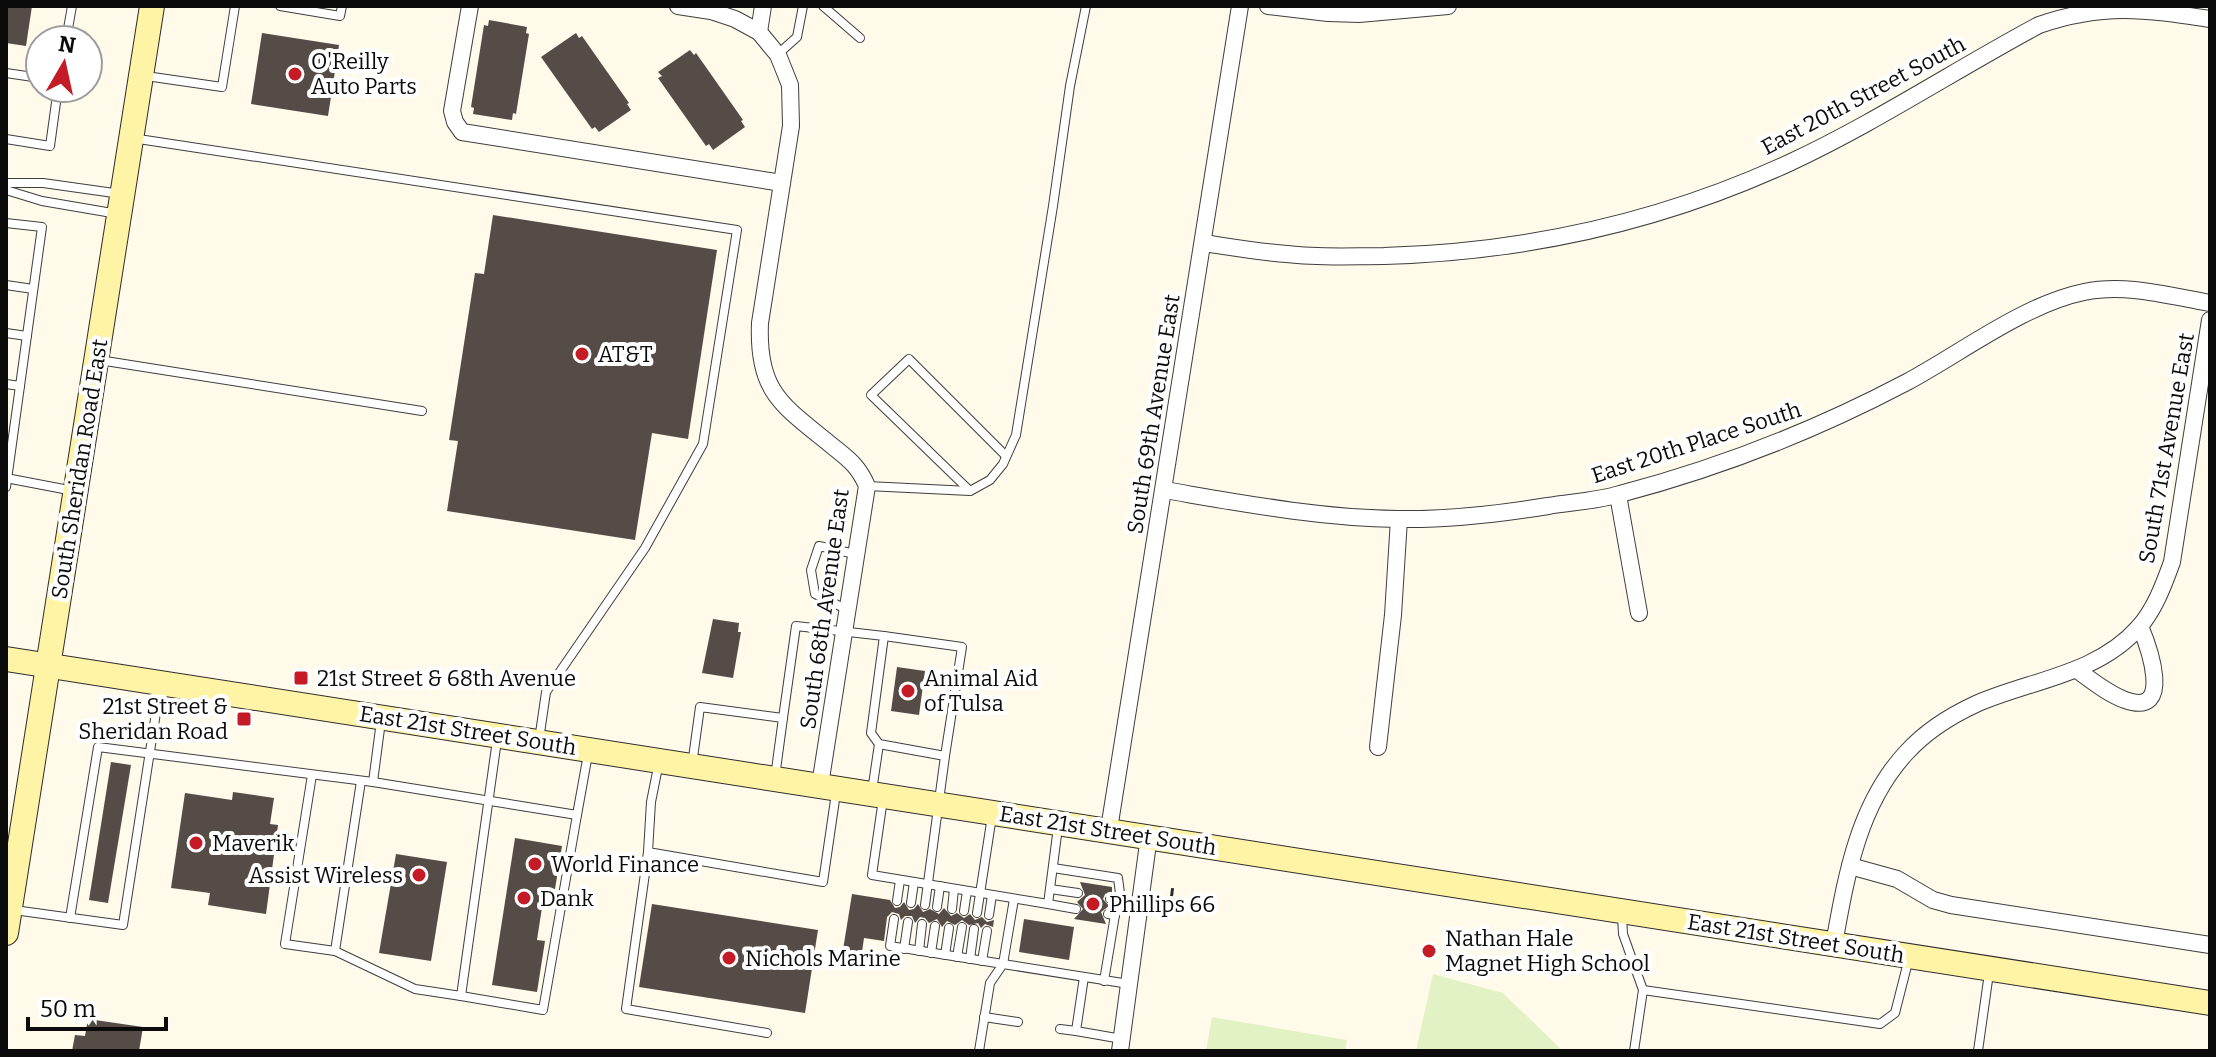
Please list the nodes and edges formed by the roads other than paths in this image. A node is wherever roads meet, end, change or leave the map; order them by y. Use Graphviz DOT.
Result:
graph roads {
  1 [pos="152,6"];
  2 [pos="235,6"];
  3 [pos="280,6"];
  4 [pos="342,6"];
  5 [pos="470,6"];
  6 [pos="678,6"];
  7 [pos="763,6"];
  8 [pos="803,6"];
  9 [pos="823,6"];
  10 [pos="1086,6"];
  11 [pos="1240,6"];
  12 [pos="1268,6"];
  13 [pos="1448,6"];
  14 [pos="2210,19"];
  15 [pos="759,32"];
  16 [pos="860,38"];
  17 [pos="778,55"];
  18 [pos="141,75"];
  19 [pos="56,104"];
  20 [pos="131,138"];
  21 [pos="6,139"];
  22 [pos="6,183"];
  23 [pos="782,183"];
  24 [pos="6,190"];
  25 [pos="120,204"];
  26 [pos="6,223"];
  27 [pos="1203,243"];
  28 [pos="6,285"];
  29 [pos="33,289"];
  30 [pos="2210,303"];
  31 [pos="2210,320"];
  32 [pos="6,333"];
  33 [pos="27,336"];
  34 [pos="96,360"];
  35 [pos="6,384"];
  36 [pos="20,386"];
  37 [pos="422,411"];
  38 [pos="10,432"];
  39 [pos="1006,456"];
  40 [pos="6,481"];
  41 [pos="867,486"];
  42 [pos="1164,490"];
  43 [pos="75,491"];
  44 [pos="970,491"];
  45 [pos="1618,495"];
  46 [pos="1399,519"];
  47 [pos="856,555"];
  48 [pos="848,610"];
  49 [pos="1639,613"];
  50 [pos="2140,626"];
  51 [pos="844,633"];
  52 [pos="884,636"];
  53 [pos="6,659"];
  54 [pos="48,665"];
  55 [pos="2077,670"];
  56 [pos="161,682"];
  57 [pos="382,716"];
  58 [pos="783,718"];
  59 [pos="498,735"];
  60 [pos="539,741"];
  61 [pos="879,744"];
  62 [pos="1378,747"];
  63 [pos="589,749"];
  64 [pos="150,753"];
  65 [pos="945,756"];
  66 [pos="659,760"];
  67 [pos="692,765"];
  68 [pos="312,775"];
  69 [pos="775,778"];
  70 [pos="361,781"];
  71 [pos="373,782"];
  72 [pos="828,787"];
  73 [pos="877,794"];
  74 [pos="488,801"];
  75 [pos="940,804"];
  76 [pos="993,812"];
  77 [pos="577,815"];
  78 [pos="1059,822"];
  79 [pos="1109,829"];
  80 [pos="1149,836"];
  81 [pos="648,852"];
  82 [pos="1850,866"];
  83 [pos="1053,868"];
  84 [pos="900,880"];
  85 [pos="914,882"];
  86 [pos="928,884"];
  87 [pos="940,886"];
  88 [pos="954,889"];
  89 [pos="1050,889"];
  90 [pos="967,891"];
  91 [pos="979,893"];
  92 [pos="1078,893"];
  93 [pos="992,895"];
  94 [pos="1014,899"];
  95 [pos="1110,899"];
  96 [pos="897,901"];
  97 [pos="1121,901"];
  98 [pos="911,903"];
  99 [pos="1048,904"];
  100 [pos="1141,904"];
  101 [pos="925,905"];
  102 [pos="937,907"];
  103 [pos="952,909"];
  104 [pos="1076,909"];
  105 [pos="964,911"];
  106 [pos="1622,911"];
  107 [pos="977,913"];
  108 [pos="989,915"];
  109 [pos="70,918"];
  110 [pos="894,919"];
  111 [pos="8,921"];
  112 [pos="908,922"];
  113 [pos="922,924"];
  114 [pos="935,926"];
  115 [pos="962,927"];
  116 [pos="949,928"];
  117 [pos="974,929"];
  118 [pos="987,931"];
  119 [pos="1834,944"];
  120 [pos="2210,945"];
  121 [pos="904,949"];
  122 [pos="335,951"];
  123 [pos="919,951"];
  124 [pos="931,953"];
  125 [pos="945,955"];
  126 [pos="1910,956"];
  127 [pos="957,957"];
  128 [pos="970,959"];
  129 [pos="982,961"];
  130 [pos="1003,964"];
  131 [pos="1990,968"];
  132 [pos="1084,977"];
  133 [pos="1104,981"];
  134 [pos="1129,984"];
  135 [pos="1643,990"];
  136 [pos="461,996"];
  137 [pos="2210,1003"];
  138 [pos="984,1017"];
  139 [pos="1018,1022"];
  140 [pos="1060,1029"];
  141 [pos="1076,1031"];
  142 [pos="767,1033"];
  143 [pos="1121,1045"];
  144 [pos="979,1051"];
  145 [pos="1634,1051"];
  146 [pos="1978,1051"];
  1 -- 18 [label="main road, South Sheridan Road East"];
  2 -- 18 [label="lane"];
  3 -- 4 [label="lane"];
  5 -- 23 [label="street"];
  6 -- 15 [label="street"];
  7 -- 15 [label="street"];
  8 -- 17 [label="lane"];
  9 -- 16 [label="lane"];
  10 -- 39 [label="lane"];
  11 -- 27 [label="street, South 69th Avenue East"];
  12 -- 13 [label="street"];
  14 -- 27 [label="street, East 20th Street South"];
  15 -- 17 [label="street"];
  17 -- 23 [label="street, South 68th Avenue East"];
  18 -- 20 [label="main road, South Sheridan Road East"];
  19 -- 21 [label="lane"];
  20 -- 25 [label="main road, South Sheridan Road East"];
  20 -- 60 [label="lane"];
  22 -- 25 [label="lane"];
  23 -- 41 [label="street, South 68th Avenue East"];
  24 -- 25 [label="lane"];
  25 -- 34 [label="main road, South Sheridan Road East"];
  26 -- 29 [label="lane"];
  27 -- 42 [label="street, South 69th Avenue East"];
  28 -- 29 [label="lane"];
  29 -- 33 [label="lane"];
  30 -- 45 [label="street, East 20th Place South"];
  31 -- 50 [label="street, South 71st Avenue East"];
  32 -- 33 [label="lane"];
  33 -- 36 [label="lane"];
  34 -- 37 [label="lane"];
  34 -- 43 [label="main road, South Sheridan Road East"];
  35 -- 36 [label="lane"];
  36 -- 38 [label="lane"];
  38 -- 40 [label="lane"];
  39 -- 44 [label="lane"];
  39 -- 44 [label="lane"];
  40 -- 43 [label="lane"];
  41 -- 44 [label="lane"];
  41 -- 47 [label="street, South 68th Avenue East"];
  42 -- 46 [label="street, East 20th Place South"];
  42 -- 79 [label="street, South 69th Avenue East"];
  43 -- 54 [label="main road, South Sheridan Road East"];
  45 -- 46 [label="street, East 20th Place South"];
  45 -- 49 [label="street"];
  46 -- 62 [label="street"];
  47 -- 48 [label="street, South 68th Avenue East"];
  47 -- 48 [label="lane"];
  48 -- 51 [label="street, South 68th Avenue East"];
  50 -- 55 [label="street, South 71st Avenue East"];
  50 -- 55 [label="street"];
  51 -- 52 [label="lane"];
  51 -- 58 [label="lane"];
  51 -- 72 [label="street, South 68th Avenue East"];
  52 -- 61 [label="lane"];
  52 -- 65 [label="lane"];
  53 -- 54 [label="main road, East 21st Street South"];
  54 -- 56 [label="main road, East 21st Street South"];
  54 -- 111 [label="main road, South Sheridan Road East"];
  55 -- 82 [label="street, South 71st Avenue East"];
  56 -- 57 [label="main road, East 21st Street South"];
  56 -- 64 [label="lane"];
  57 -- 59 [label="main road, East 21st Street South"];
  57 -- 71 [label="lane"];
  58 -- 67 [label="lane"];
  58 -- 69 [label="lane"];
  59 -- 60 [label="main road, East 21st Street South"];
  59 -- 74 [label="lane"];
  60 -- 63 [label="main road, East 21st Street South"];
  61 -- 65 [label="lane"];
  61 -- 73 [label="lane"];
  63 -- 66 [label="main road, East 21st Street South"];
  63 -- 77 [label="lane"];
  64 -- 68 [label="lane"];
  64 -- 109 [label="lane"];
  64 -- 109 [label="lane"];
  65 -- 75 [label="lane"];
  66 -- 67 [label="main road, East 21st Street South"];
  66 -- 81 [label="lane"];
  67 -- 69 [label="main road, East 21st Street South"];
  68 -- 70 [label="lane"];
  68 -- 122 [label="lane"];
  69 -- 72 [label="main road, East 21st Street South"];
  70 -- 71 [label="lane"];
  70 -- 122 [label="lane"];
  71 -- 74 [label="lane"];
  72 -- 73 [label="main road, East 21st Street South"];
  72 -- 81 [label="lane"];
  73 -- 75 [label="main road, East 21st Street South"];
  73 -- 84 [label="lane"];
  74 -- 77 [label="lane"];
  74 -- 136 [label="lane"];
  75 -- 76 [label="main road, East 21st Street South"];
  75 -- 86 [label="lane"];
  76 -- 78 [label="main road, East 21st Street South"];
  76 -- 91 [label="lane"];
  77 -- 136 [label="lane"];
  78 -- 79 [label="main road, East 21st Street South"];
  78 -- 83 [label="lane"];
  79 -- 80 [label="main road, East 21st Street South"];
  80 -- 100 [label="street"];
  80 -- 106 [label="main road, East 21st Street South"];
  81 -- 142 [label="lane"];
  82 -- 119 [label="street, South 71st Avenue East"];
  82 -- 120 [label="street"];
  83 -- 89 [label="lane"];
  83 -- 97 [label="lane"];
  84 -- 85 [label="lane"];
  84 -- 96 [label="lane"];
  85 -- 86 [label="lane"];
  85 -- 98 [label="lane"];
  86 -- 87 [label="lane"];
  86 -- 101 [label="lane"];
  87 -- 88 [label="lane"];
  87 -- 102 [label="lane"];
  88 -- 90 [label="lane"];
  88 -- 103 [label="lane"];
  89 -- 92 [label="lane"];
  89 -- 99 [label="lane"];
  90 -- 91 [label="lane"];
  90 -- 105 [label="lane"];
  91 -- 93 [label="lane"];
  91 -- 107 [label="lane"];
  93 -- 94 [label="lane"];
  93 -- 108 [label="lane"];
  94 -- 99 [label="lane"];
  94 -- 130 [label="lane"];
  95 -- 97 [label="lane"];
  97 -- 100 [label="lane"];
  97 -- 133 [label="lane"];
  99 -- 104 [label="lane"];
  100 -- 134 [label="street"];
  106 -- 119 [label="main road, East 21st Street South"];
  106 -- 135 [label="lane"];
  109 -- 111 [label="lane"];
  110 -- 121 [label="lane"];
  112 -- 121 [label="lane"];
  113 -- 123 [label="lane"];
  114 -- 124 [label="lane"];
  115 -- 127 [label="lane"];
  116 -- 125 [label="lane"];
  117 -- 128 [label="lane"];
  118 -- 129 [label="lane"];
  119 -- 126 [label="main road, East 21st Street South"];
  121 -- 123 [label="lane"];
  122 -- 136 [label="lane"];
  123 -- 124 [label="lane"];
  124 -- 125 [label="lane"];
  125 -- 127 [label="lane"];
  126 -- 131 [label="main road, East 21st Street South"];
  126 -- 135 [label="lane"];
  127 -- 128 [label="lane"];
  128 -- 129 [label="lane"];
  129 -- 130 [label="lane"];
  130 -- 132 [label="lane"];
  130 -- 138 [label="lane"];
  131 -- 137 [label="main road, East 21st Street South"];
  131 -- 146 [label="lane"];
  132 -- 133 [label="lane"];
  132 -- 141 [label="lane"];
  133 -- 134 [label="lane"];
  134 -- 143 [label="street"];
  135 -- 145 [label="lane"];
  138 -- 139 [label="lane"];
  138 -- 144 [label="lane"];
  140 -- 141 [label="lane"];
  141 -- 143 [label="lane"];
}
